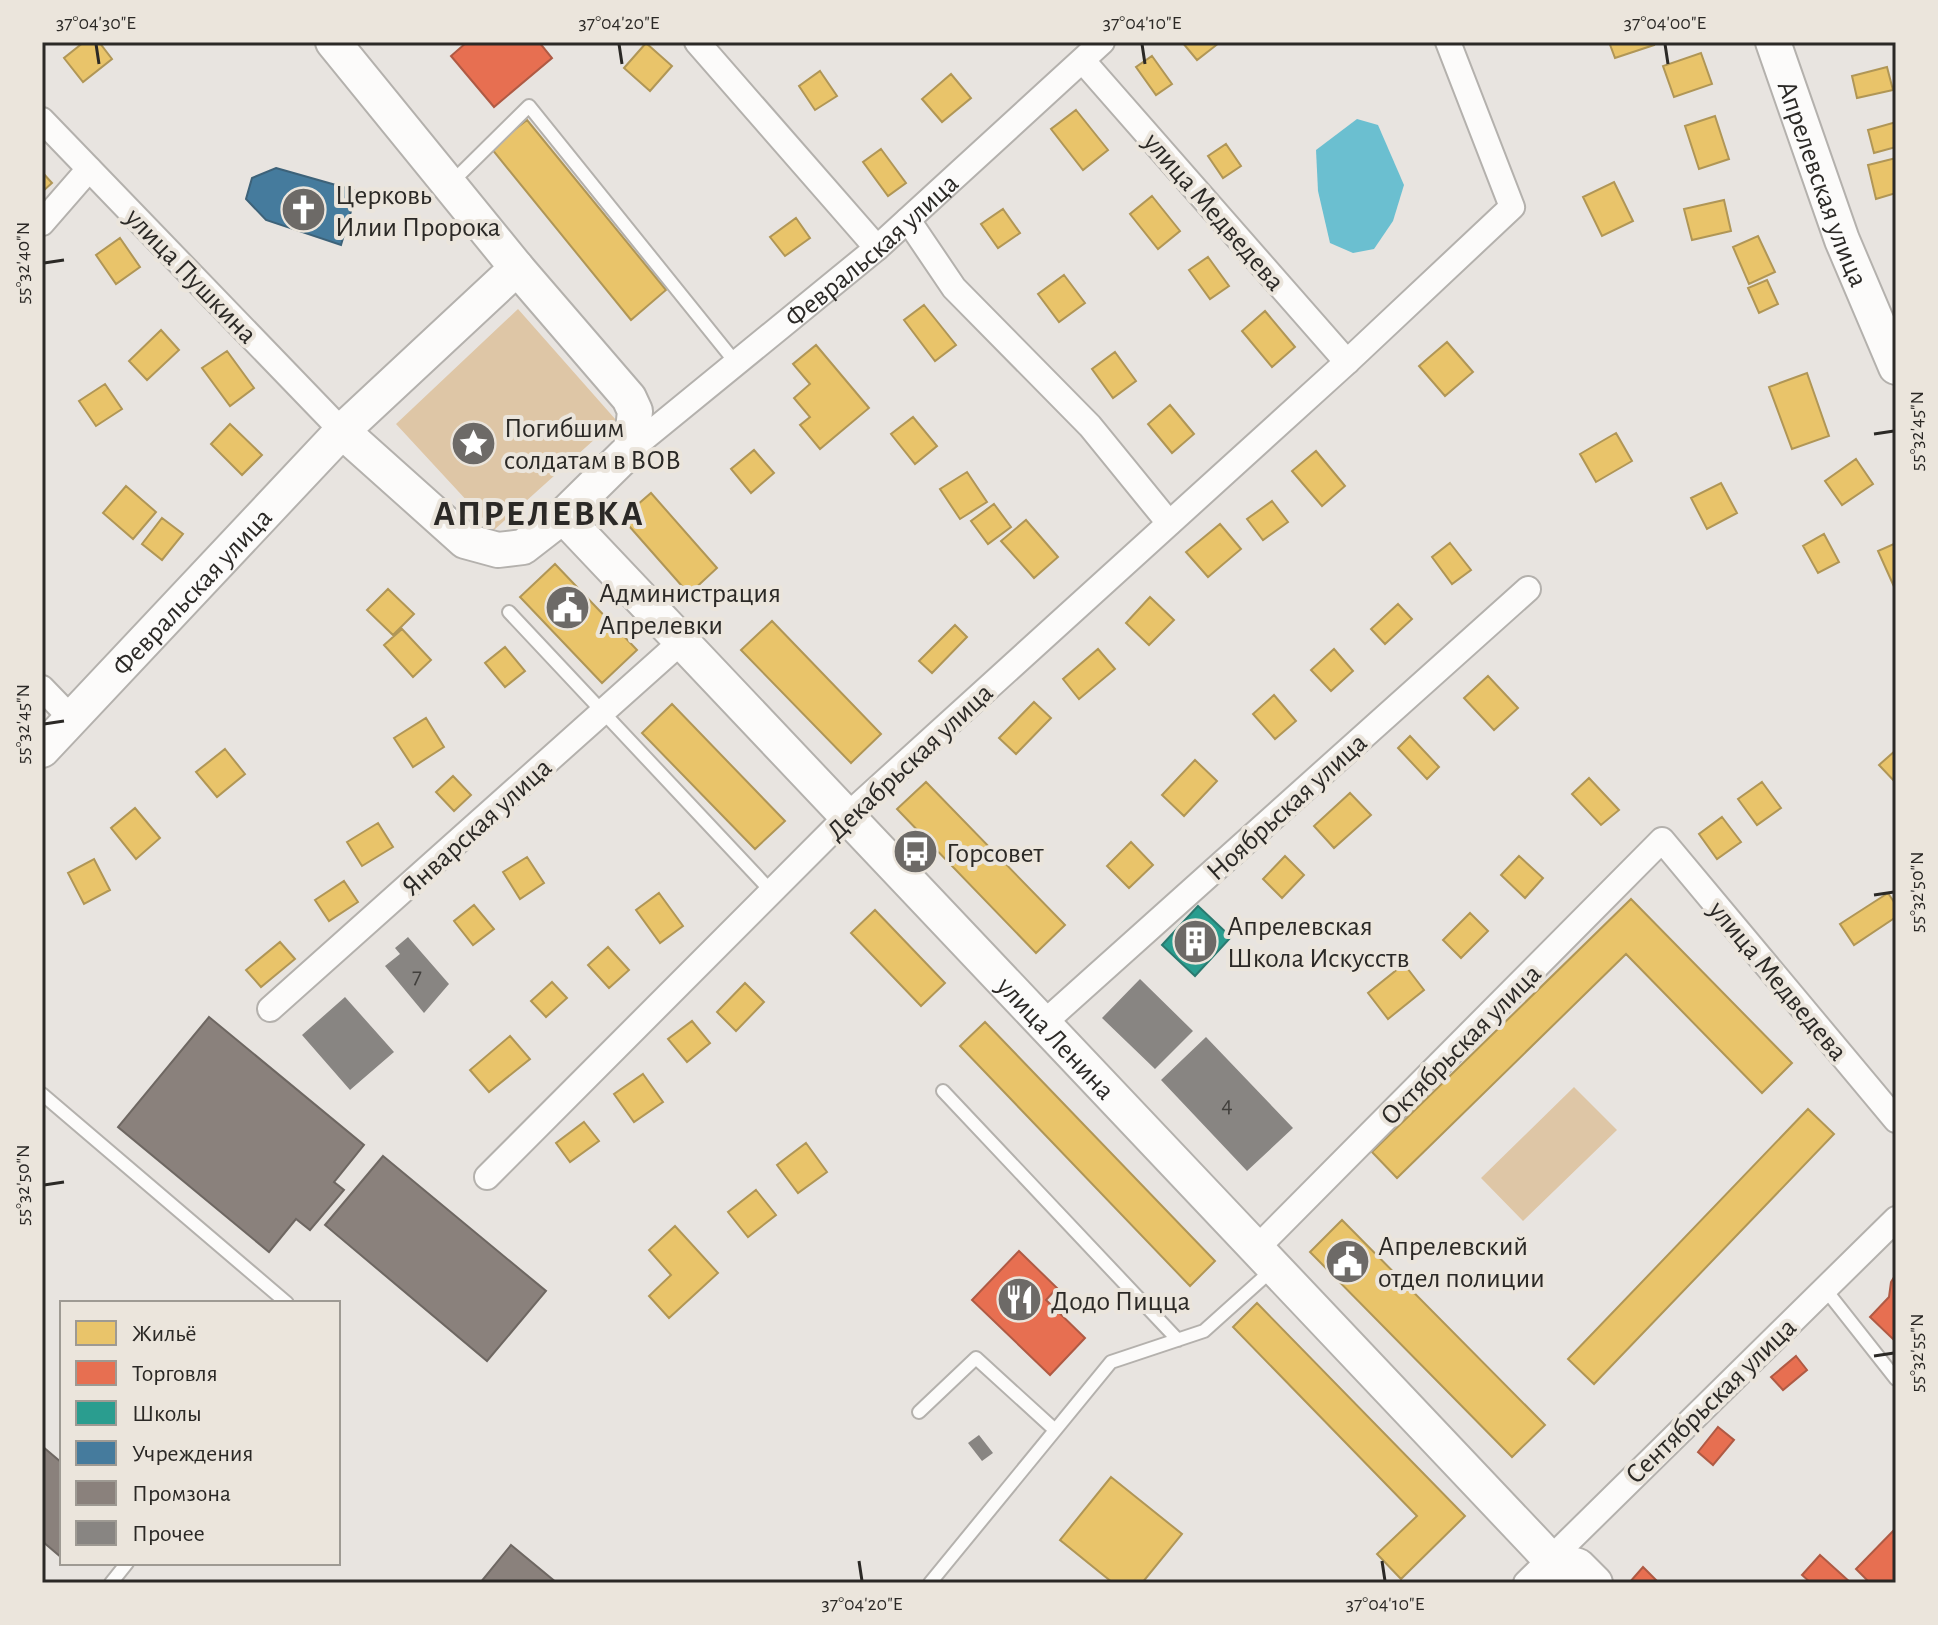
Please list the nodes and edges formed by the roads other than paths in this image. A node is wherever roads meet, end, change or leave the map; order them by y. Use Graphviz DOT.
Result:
graph roads {
  1 [pos="333,42"];
  2 [pos="697,42"];
  3 [pos="1102,42"];
  4 [pos="1448,42"];
  5 [pos="1773,42"];
  6 [pos="1083,61"];
  7 [pos="42,120"];
  8 [pos="89,169"];
  9 [pos="448,185"];
  10 [pos="908,220"];
  11 [pos="42,223"];
  12 [pos="877,248"];
  13 [pos="517,268"];
  14 [pos="1347,362"];
  15 [pos="736,363"];
  16 [pos="1896,367"];
  17 [pos="342,431"];
  18 [pos="631,449"];
  19 [pos="563,516"];
  20 [pos="1169,523"];
  21 [pos="1528,589"];
  22 [pos="509,612"];
  23 [pos="682,641"];
  24 [pos="42,688"];
  25 [pos="602,713"];
  26 [pos="72,719"];
  27 [pos="42,750"];
  28 [pos="848,815"];
  29 [pos="1662,840"];
  30 [pos="771,891"];
  31 [pos="270,1009"];
  32 [pos="1045,1022"];
  33 [pos="943,1091"];
  34 [pos="42,1094"];
  35 [pos="1896,1120"];
  36 [pos="487,1177"];
  37 [pos="1896,1219"];
  38 [pos="1266,1258"];
  39 [pos="1825,1289"];
  40 [pos="285,1301"];
  41 [pos="1178,1340"];
  42 [pos="1896,1379"];
  43 [pos="919,1412"];
  44 [pos="1055,1430"];
  45 [pos="125,1565"];
  46 [pos="1552,1571"];
  47 [pos="111,1583"];
  48 [pos="930,1583"];
  49 [pos="1526,1583"];
  50 [pos="1595,1583"];
  1 -- 9 [label="street"];
  2 -- 12 [label="street"];
  3 -- 6 [label="street, Февральская улица"];
  4 -- 14 [label="street, Декабрьская улица"];
  5 -- 16 [label="street, Апрелевская улица"];
  6 -- 10 [label="street, Февральская улица"];
  6 -- 14 [label="street, улица Медведева"];
  7 -- 8 [label="street, улица Пушкина"];
  8 -- 11 [label="street"];
  8 -- 17 [label="street, улица Пушкина"];
  9 -- 13 [label="street"];
  9 -- 15 [label="lane"];
  10 -- 12 [label="street, Февральская улица"];
  10 -- 20 [label="street"];
  12 -- 15 [label="street, Февральская улица"];
  13 -- 17 [label="street, Февральская улица"];
  13 -- 18 [label="street"];
  14 -- 20 [label="street, Декабрьская улица"];
  15 -- 18 [label="street, Февральская улица"];
  17 -- 19 [label="street"];
  17 -- 26 [label="street, Февральская улица"];
  18 -- 19 [label="street"];
  19 -- 23 [label="street, улица Ленина"];
  20 -- 28 [label="street, Декабрьская улица"];
  21 -- 32 [label="street, Ноябрьская улица"];
  22 -- 25 [label="lane"];
  23 -- 25 [label="street, Январская улица"];
  23 -- 28 [label="street, улица Ленина"];
  24 -- 26 [label="street"];
  25 -- 30 [label="lane"];
  25 -- 31 [label="street, Январская улица"];
  26 -- 27 [label="street, Февральская улица"];
  28 -- 30 [label="street, Декабрьская улица"];
  28 -- 32 [label="street, улица Ленина"];
  29 -- 35 [label="street, улица Медведева"];
  29 -- 38 [label="street, Октябрьская улица"];
  30 -- 36 [label="street, Декабрьская улица"];
  32 -- 38 [label="street, улица Ленина"];
  33 -- 41 [label="lane"];
  34 -- 40 [label="lane"];
  37 -- 39 [label="street, Сентябрьская улица"];
  38 -- 41 [label="lane"];
  38 -- 46 [label="street, улица Ленина"];
  39 -- 42 [label="lane"];
  39 -- 46 [label="street, Сентябрьская улица"];
  41 -- 44 [label="lane"];
  43 -- 44 [label="lane"];
  44 -- 48 [label="lane"];
  45 -- 47 [label="lane"];
  46 -- 49 [label="street, Сентябрьская улица"];
  46 -- 50 [label="street, улица Ленина"];
}
